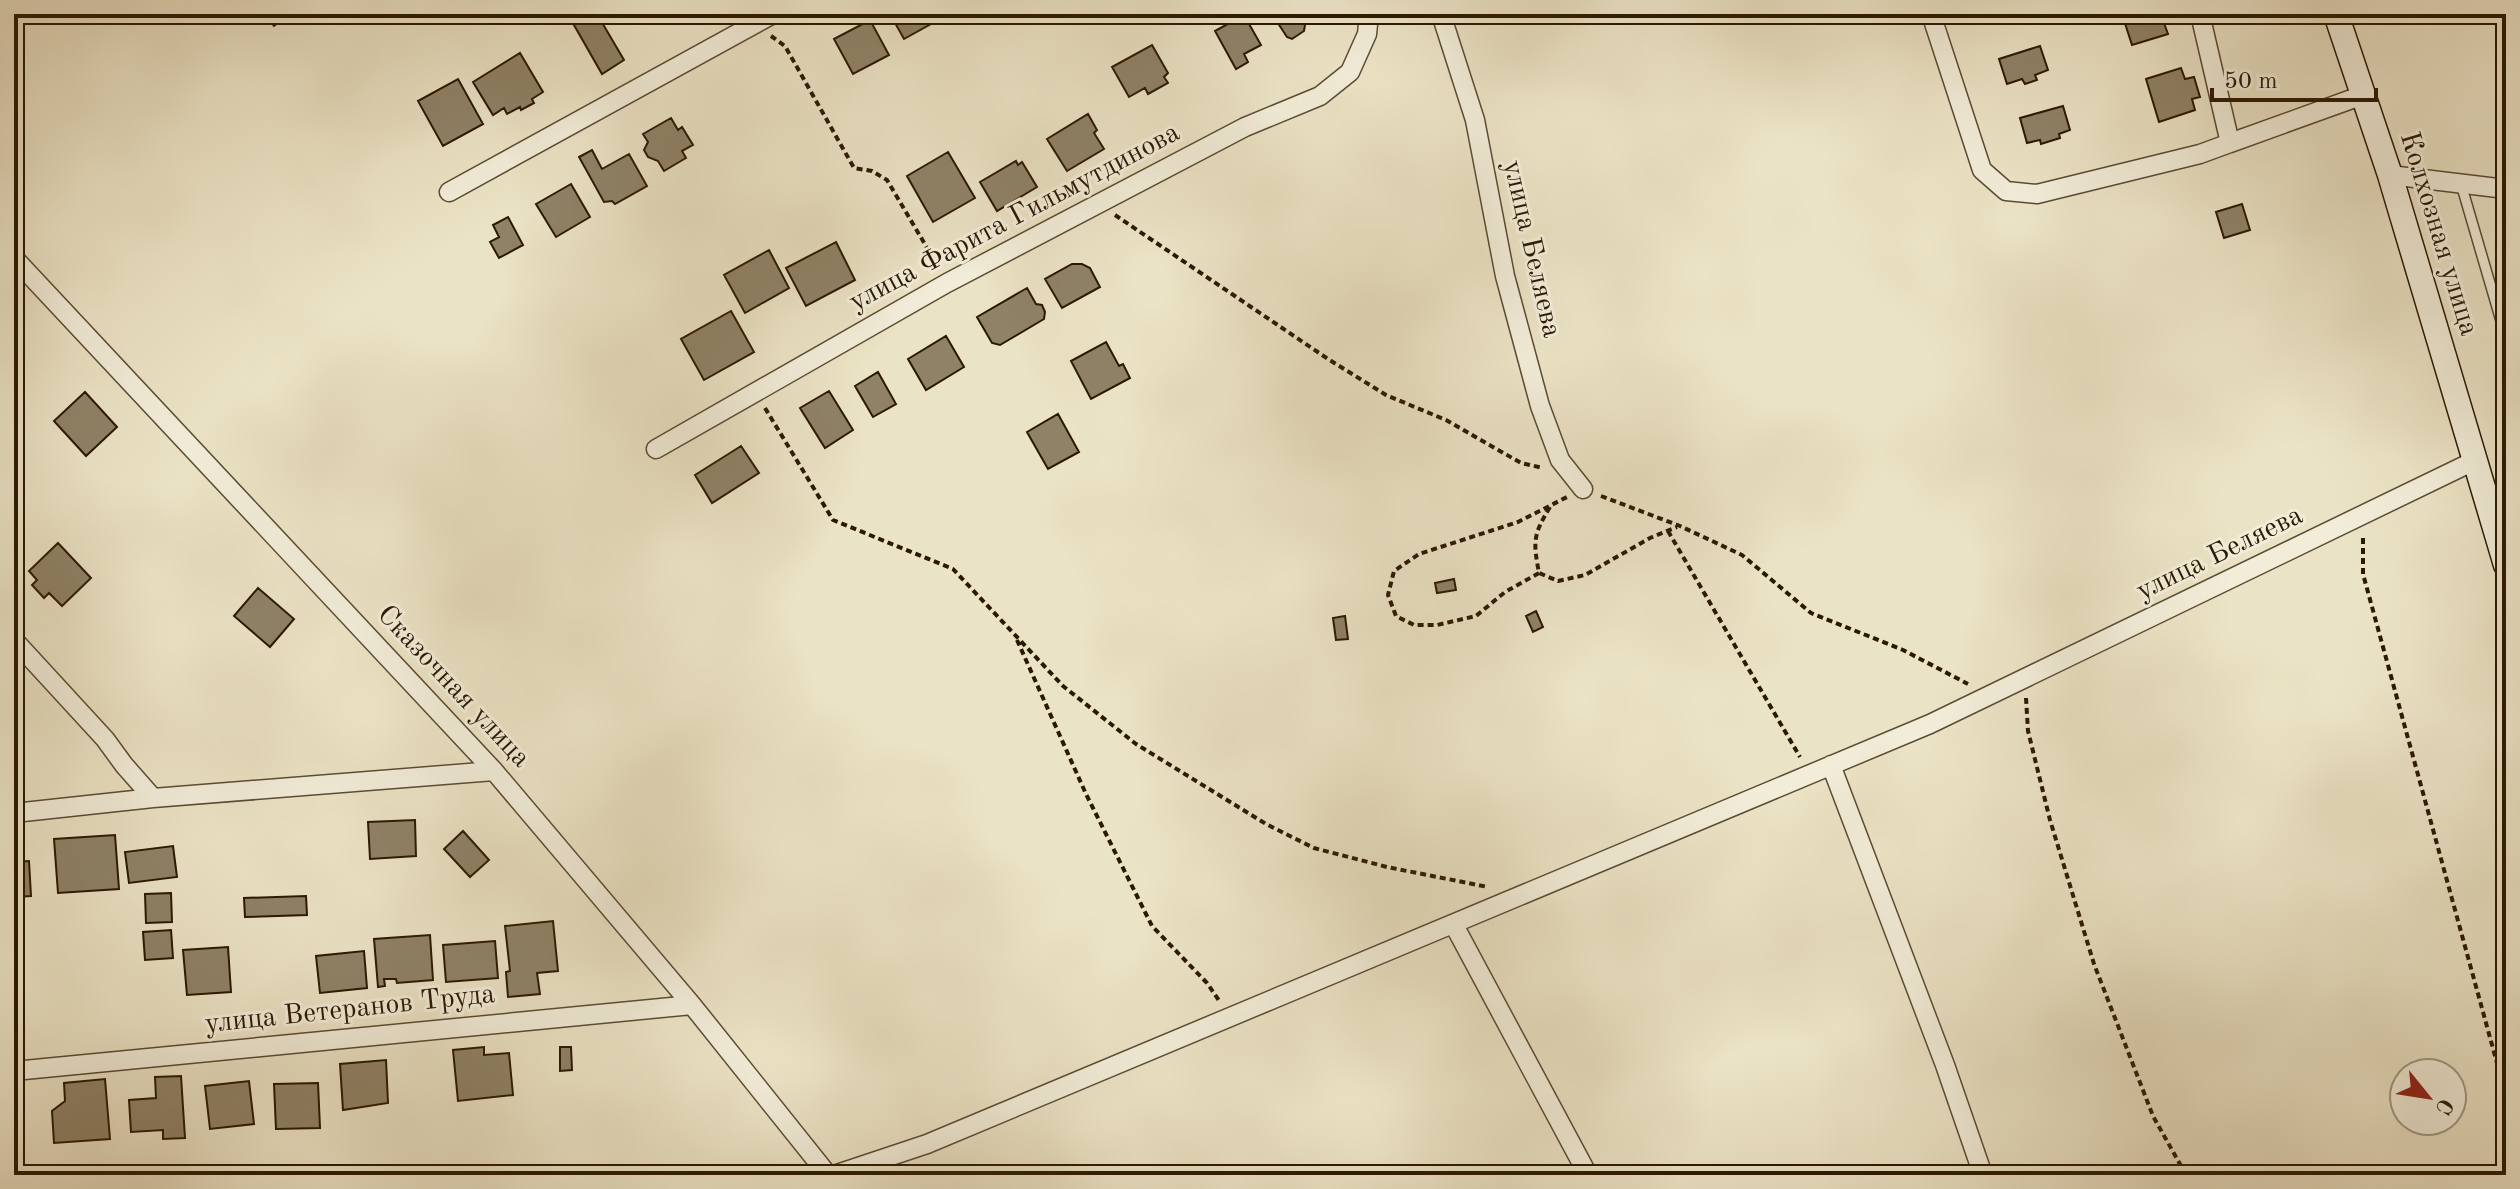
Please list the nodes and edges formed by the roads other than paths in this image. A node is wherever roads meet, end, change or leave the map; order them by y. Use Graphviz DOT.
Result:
graph roads {
  1 [pos="773,14"];
  2 [pos="1369,14"];
  3 [pos="1441,14"];
  4 [pos="1931,14"];
  5 [pos="2200,14"];
  6 [pos="2336,14"];
  7 [pos="2363,95"];
  8 [pos="2230,143"];
  9 [pos="2390,175"];
  10 [pos="2461,184"];
  11 [pos="2506,189"];
  12 [pos="449,192"];
  13 [pos="14,258"];
  14 [pos="2506,338"];
  15 [pos="656,449"];
  16 [pos="2474,461"];
  17 [pos="1583,489"];
  18 [pos="2506,565"];
  19 [pos="14,640"];
  20 [pos="1831,765"];
  21 [pos="494,771"];
  22 [pos="153,798"];
  23 [pos="14,813"];
  24 [pos="1454,925"];
  25 [pos="692,1005"];
  26 [pos="14,1071"];
  27 [pos="828,1175"];
  28 [pos="834,1175"];
  29 [pos="1588,1175"];
  30 [pos="1983,1175"];
  1 -- 12 [label="street"];
  2 -- 15 [label="street, улица Фарита Гильмутдинова"];
  3 -- 17 [label="street, улица Беляева"];
  4 -- 8 [label="street"];
  5 -- 8 [label="street"];
  6 -- 7 [label="main road, Колхозная улица"];
  7 -- 8 [label="street"];
  7 -- 9 [label="main road, Колхозная улица"];
  9 -- 10 [label="street"];
  9 -- 16 [label="main road, Колхозная улица"];
  10 -- 11 [label="street"];
  10 -- 14 [label="lane"];
  13 -- 21 [label="street, Сказочная улица"];
  16 -- 18 [label="main road, Колхозная улица"];
  16 -- 20 [label="street, улица Беляева"];
  19 -- 22 [label="street"];
  20 -- 24 [label="street, улица Беляева"];
  20 -- 30 [label="street"];
  21 -- 22 [label="street"];
  21 -- 25 [label="street, Сказочная улица"];
  22 -- 23 [label="street"];
  24 -- 28 [label="street, улица Беляева"];
  24 -- 29 [label="street"];
  25 -- 26 [label="street, улица Ветеранов Труда"];
  25 -- 27 [label="street, Сказочная улица"];
}
